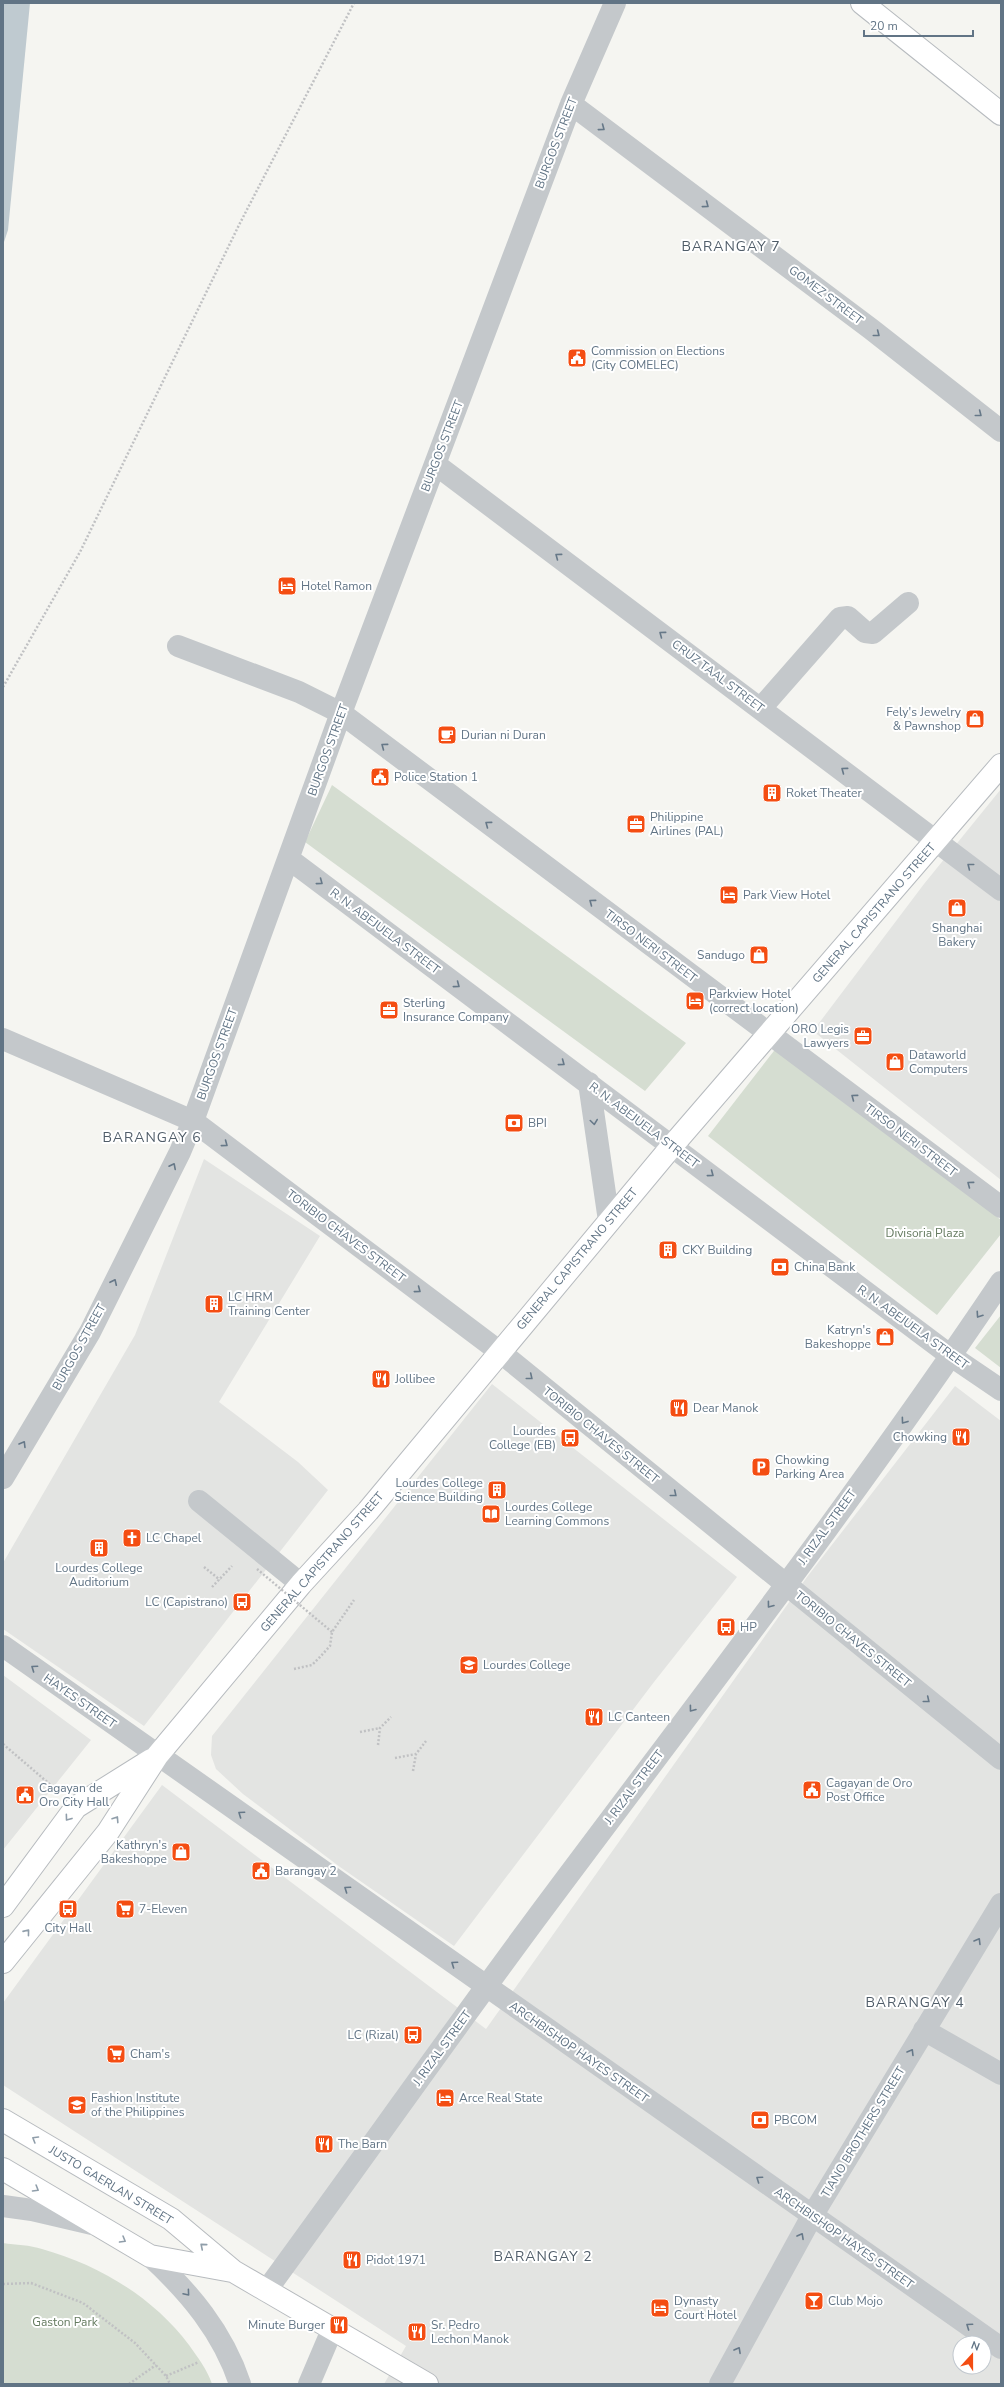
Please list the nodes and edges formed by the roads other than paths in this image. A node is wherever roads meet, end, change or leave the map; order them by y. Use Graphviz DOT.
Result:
graph roads {
  1 [pos="615,3"];
  2 [pos="862,3"];
  3 [pos="570,104"];
  4 [pos="1001,114"];
  5 [pos="1001,431"];
  6 [pos="435,464"];
  7 [pos="908,603"];
  8 [pos="178,646"];
  9 [pos="761,708"];
  10 [pos="341,713"];
  11 [pos="1001,765"];
  12 [pos="937,840"];
  13 [pos="289,858"];
  14 [pos="1001,890"];
  15 [pos="769,1034"];
  16 [pos="3,1039"];
  17 [pos="589,1083"];
  18 [pos="193,1121"];
  19 [pos="672,1146"];
  20 [pos="1001,1207"];
  21 [pos="609,1221"];
  22 [pos="1001,1282"];
  23 [pos="500,1352"];
  24 [pos="951,1356"];
  25 [pos="1001,1390"];
  26 [pos="3,1478"];
  27 [pos="199,1501"];
  28 [pos="301,1584"];
  29 [pos="786,1584"];
  30 [pos="3,1646"];
  31 [pos="157,1756"];
  32 [pos="1001,1760"];
  33 [pos="5,1903"];
  34 [pos="1001,1904"];
  35 [pos="3,1962"];
  36 [pos="486,1986"];
  37 [pos="924,2030"];
  38 [pos="1001,2074"];
  39 [pos="3,2120"];
  40 [pos="3,2169"];
  41 [pos="3,2206"];
  42 [pos="812,2216"];
  43 [pos="96,2225"];
  44 [pos="150,2256"];
  45 [pos="233,2272"];
  46 [pos="266,2291"];
  47 [pos="332,2330"];
  48 [pos="1001,2348"];
  49 [pos="240,2384"];
  50 [pos="309,2384"];
  51 [pos="427,2384"];
  52 [pos="720,2384"];
  1 -- 3 [label="street, BURGOS STREET"];
  2 -- 4 [label="main road"];
  3 -- 5 [label="street, GOMEZ STREET, one-way"];
  3 -- 6 [label="street, BURGOS STREET"];
  9 -- 6 [label="street, CRUZ TAAL STREET, one-way"];
  6 -- 10 [label="street, BURGOS STREET"];
  7 -- 9 [label="street"];
  8 -- 10 [label="street, TIRSO NERI STREET"];
  12 -- 9 [label="street, CRUZ TAAL STREET, one-way"];
  10 -- 13 [label="street, BURGOS STREET"];
  15 -- 10 [label="street, TIRSO NERI STREET, one-way"];
  11 -- 12 [label="main road, GENERAL CAPISTRANO STREET"];
  14 -- 12 [label="street, CRUZ TAAL STREET, one-way"];
  12 -- 15 [label="main road, GENERAL CAPISTRANO STREET"];
  13 -- 17 [label="street, R. N. ABEJUELA STREET, one-way"];
  13 -- 18 [label="street, BURGOS STREET"];
  15 -- 19 [label="main road, GENERAL CAPISTRANO STREET"];
  20 -- 15 [label="street, TIRSO NERI STREET, one-way"];
  16 -- 18 [label="street, TORIBIO CHAVES STREET"];
  17 -- 19 [label="street, R. N. ABEJUELA STREET"];
  17 -- 21 [label="street, one-way"];
  18 -- 23 [label="street, TORIBIO CHAVES STREET, one-way"];
  26 -- 18 [label="street, BURGOS STREET, one-way"];
  19 -- 21 [label="main road, GENERAL CAPISTRANO STREET"];
  19 -- 24 [label="street, R. N. ABEJUELA STREET, one-way"];
  21 -- 23 [label="main road, GENERAL CAPISTRANO STREET"];
  22 -- 24 [label="street, J. RIZAL STREET, one-way"];
  23 -- 28 [label="main road, GENERAL CAPISTRANO STREET"];
  23 -- 29 [label="street, TORIBIO CHAVES STREET, one-way"];
  24 -- 25 [label="street, R. N. ABEJUELA STREET"];
  24 -- 29 [label="street, J. RIZAL STREET, one-way"];
  27 -- 28 [label="street"];
  28 -- 31 [label="main road, GENERAL CAPISTRANO STREET"];
  29 -- 32 [label="street, TORIBIO CHAVES STREET, one-way"];
  29 -- 36 [label="street, J. RIZAL STREET, one-way"];
  31 -- 30 [label="street, HAYES STREET, one-way"];
  31 -- 33 [label="main road, GENERAL CAPISTRANO STREET, one-way"];
  35 -- 31 [label="main road, GENERAL CAPISTRANO STREET, one-way"];
  36 -- 31 [label="street, ARCHBISHOP HAYES STREET, one-way"];
  37 -- 34 [label="street, TIANO BROTHERS STREET, one-way"];
  42 -- 36 [label="street, ARCHBISHOP HAYES STREET, one-way"];
  36 -- 46 [label="street, J. RIZAL STREET"];
  37 -- 38 [label="street"];
  42 -- 37 [label="street, TIANO BROTHERS STREET, one-way"];
  45 -- 39 [label="main road, JUSTO GAERLAN STREET, one-way"];
  40 -- 43 [label="main road, JUSTO GAERLAN STREET, one-way"];
  41 -- 43 [label="street"];
  48 -- 42 [label="street, ARCHBISHOP HAYES STREET, one-way"];
  52 -- 42 [label="street, TIANO BROTHERS STREET, one-way"];
  43 -- 44 [label="main road, JUSTO GAERLAN STREET, one-way"];
  44 -- 45 [label="main road, JUSTO GAERLAN STREET"];
  44 -- 49 [label="street, one-way"];
  45 -- 46 [label="main road, JUSTO GAERLAN STREET"];
  46 -- 47 [label="main road, JUSTO GAERLAN STREET"];
  47 -- 50 [label="street"];
  47 -- 51 [label="main road, JUSTO GAERLAN STREET"];
}
